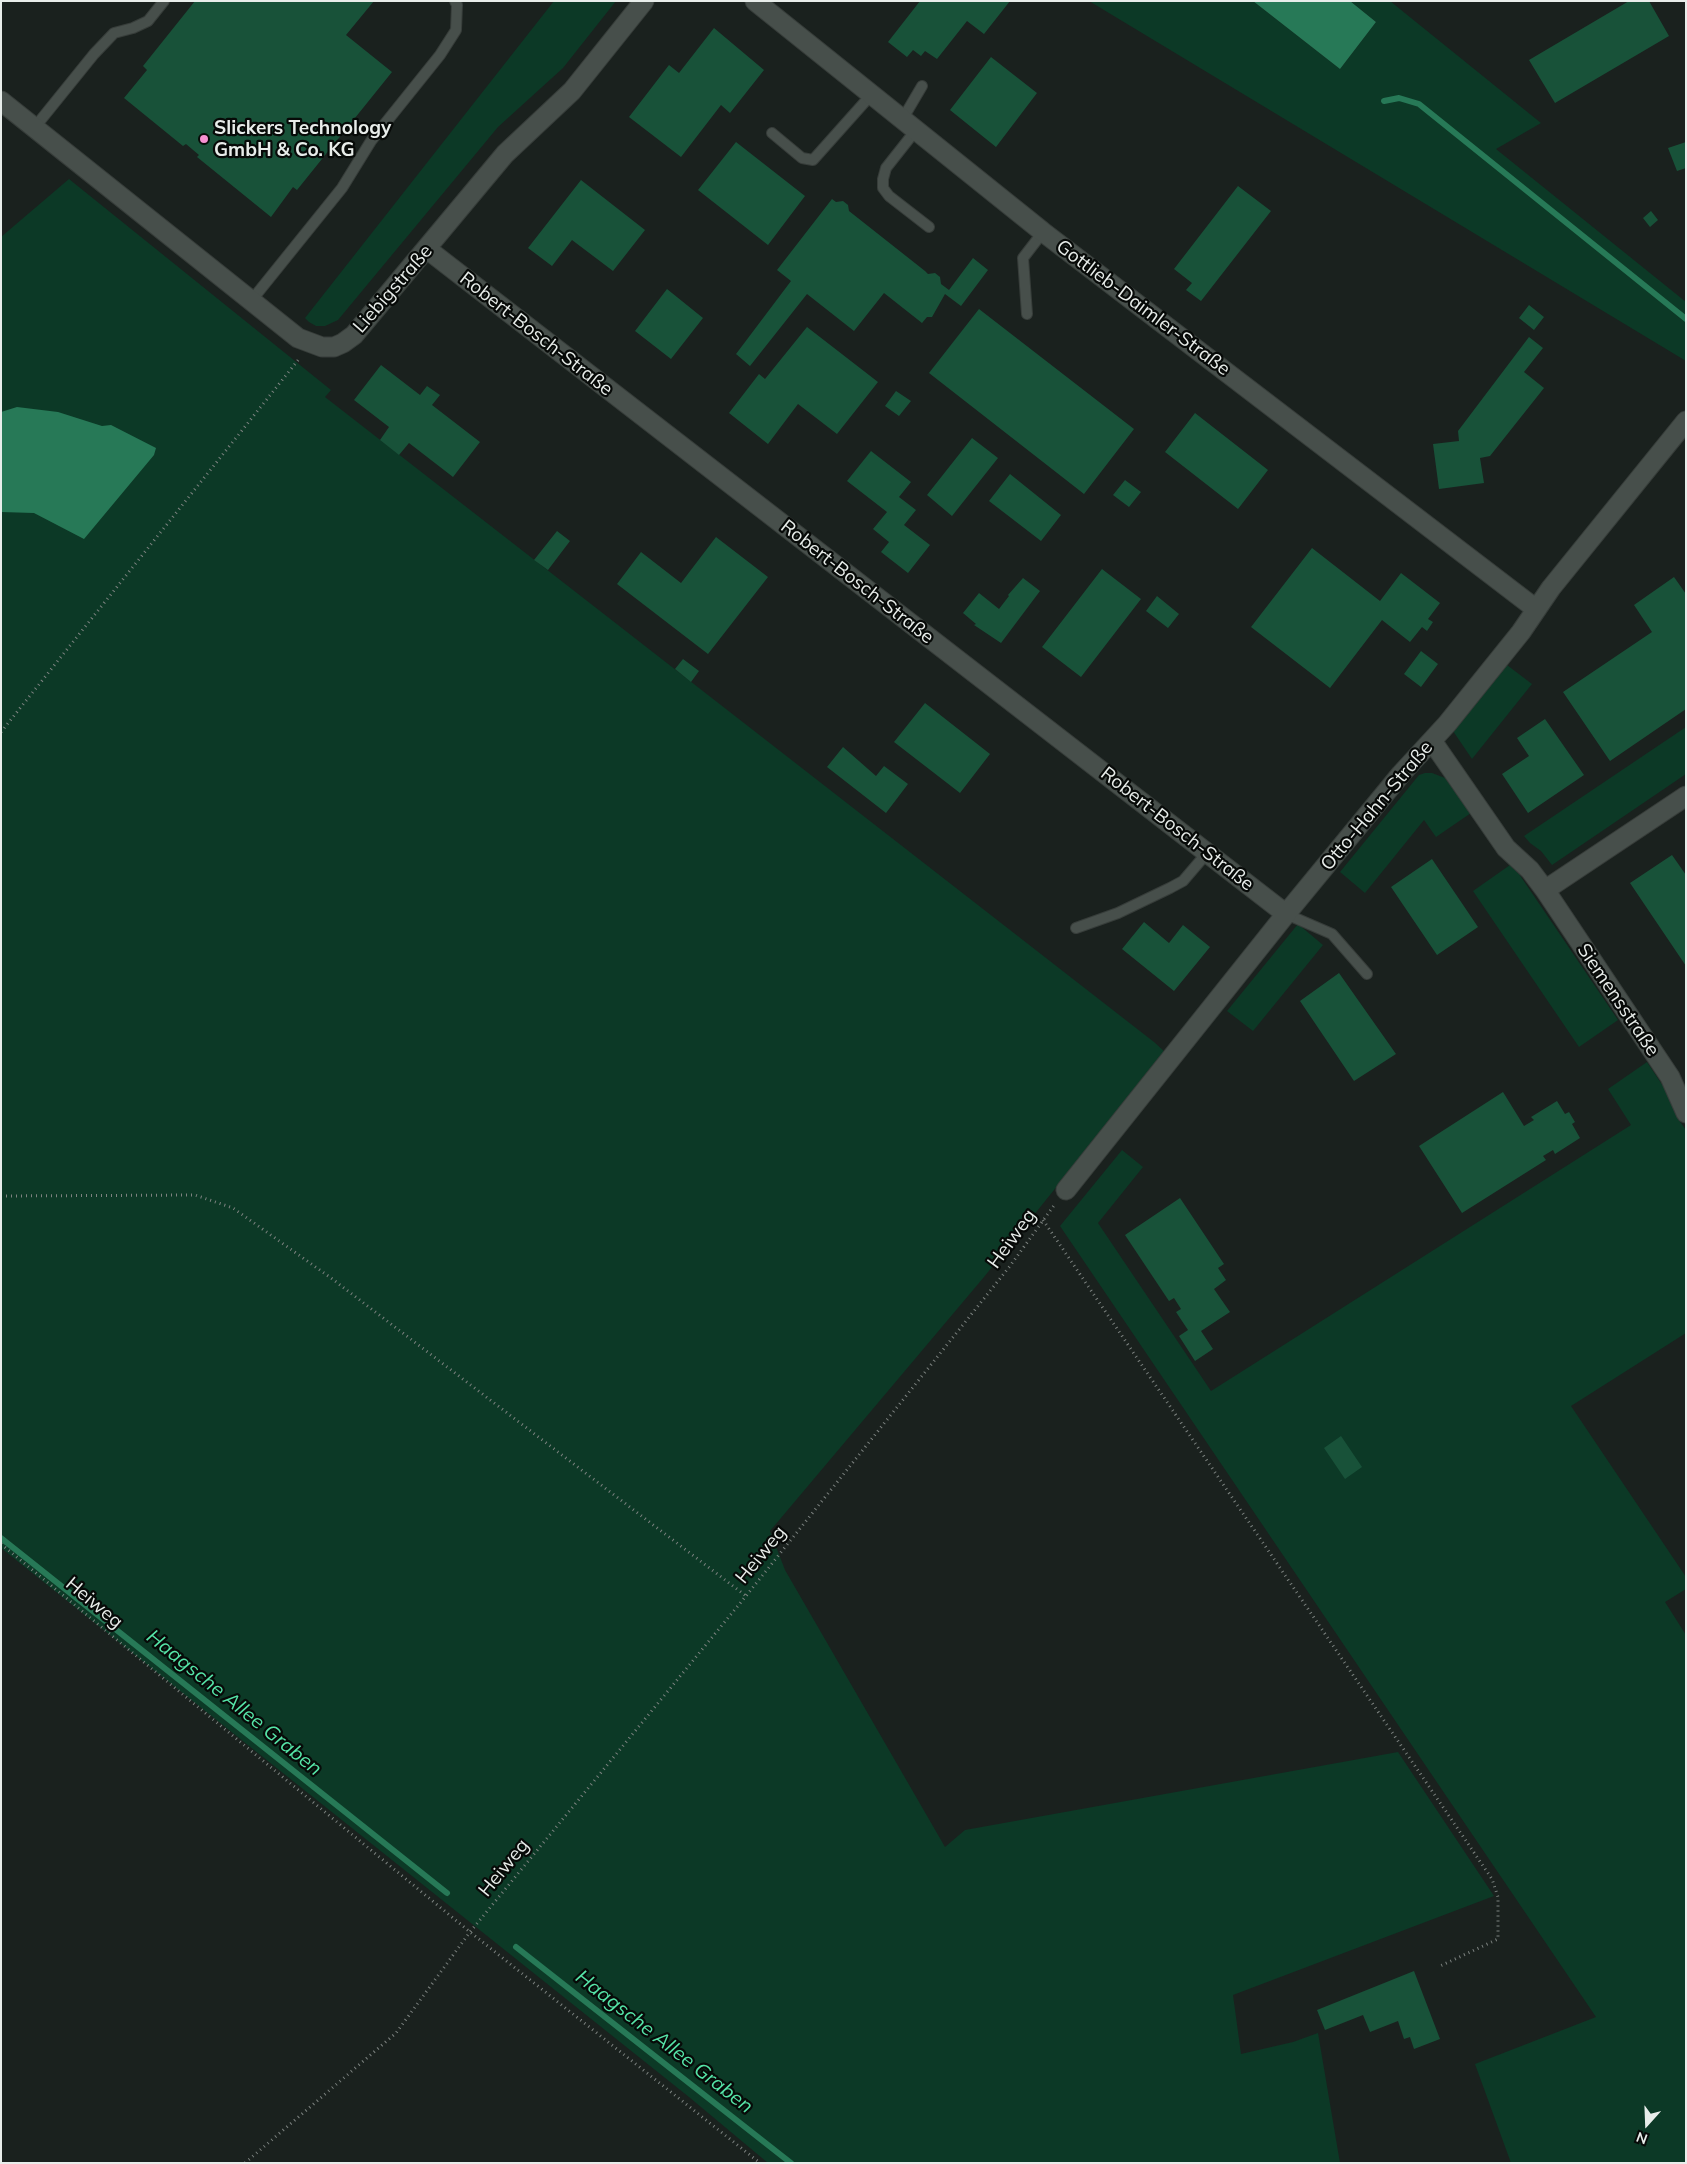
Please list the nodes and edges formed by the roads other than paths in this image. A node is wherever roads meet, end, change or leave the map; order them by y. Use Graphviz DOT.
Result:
graph roads {
  1 [pos="164,1"];
  2 [pos="455,1"];
  3 [pos="644,1"];
  4 [pos="755,1"];
  5 [pos="922,86"];
  6 [pos="871,95"];
  7 [pos="1,101"];
  8 [pos="909,125"];
  9 [pos="34,127"];
  10 [pos="772,133"];
  11 [pos="929,227"];
  12 [pos="1043,232"];
  13 [pos="427,249"];
  14 [pos="251,300"];
  15 [pos="1027,314"];
  16 [pos="1686,421"];
  17 [pos="1536,609"];
  18 [pos="1432,741"];
  19 [pos="1686,796"];
  20 [pos="1207,853"];
  21 [pos="1546,890"];
  22 [pos="1286,914"];
  23 [pos="1076,928"];
  24 [pos="1367,974"];
  25 [pos="1686,1113"];
  26 [pos="1066,1190"];
  1 -- 9 [label="lane"];
  2 -- 14 [label="lane"];
  3 -- 13 [label="street, Liebigstraße"];
  4 -- 6 [label="street, Gottlieb-Daimler-Straße"];
  5 -- 8 [label="lane"];
  6 -- 8 [label="street, Gottlieb-Daimler-Straße"];
  6 -- 10 [label="lane"];
  7 -- 9 [label="street, Liebigstraße"];
  8 -- 11 [label="lane"];
  8 -- 12 [label="street, Gottlieb-Daimler-Straße"];
  9 -- 14 [label="street, Liebigstraße"];
  12 -- 15 [label="lane"];
  12 -- 17 [label="street, Gottlieb-Daimler-Straße"];
  13 -- 14 [label="street, Liebigstraße"];
  13 -- 20 [label="street, Robert-Bosch-Straße"];
  16 -- 17 [label="street, Otto-Hahn-Straße"];
  17 -- 18 [label="street, Otto-Hahn-Straße"];
  18 -- 21 [label="street, Siemensstraße"];
  18 -- 22 [label="street, Otto-Hahn-Straße"];
  19 -- 21 [label="street"];
  20 -- 22 [label="street, Robert-Bosch-Straße"];
  20 -- 23 [label="lane"];
  21 -- 25 [label="street, Siemensstraße"];
  22 -- 24 [label="lane"];
  22 -- 26 [label="street, Otto-Hahn-Straße"];
}
